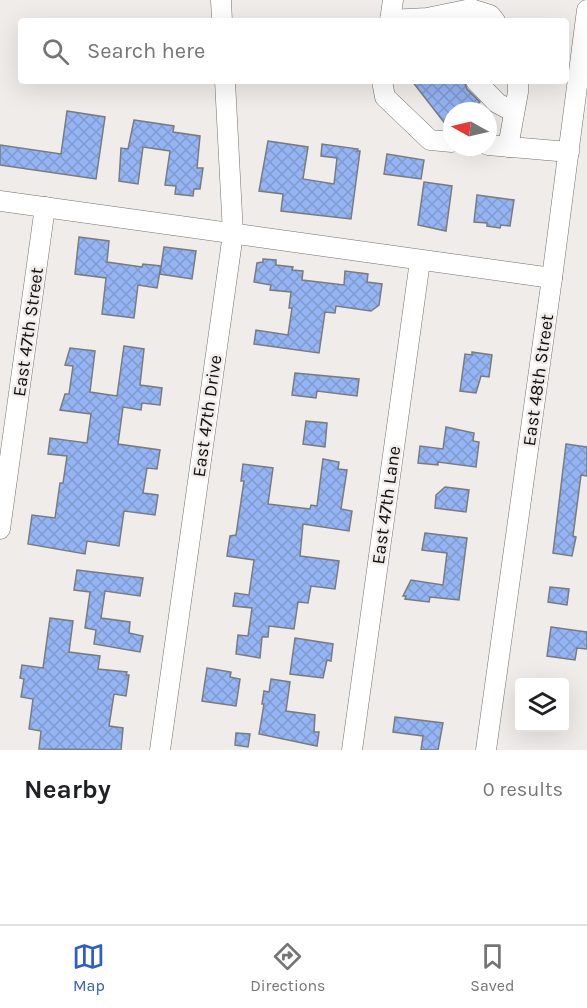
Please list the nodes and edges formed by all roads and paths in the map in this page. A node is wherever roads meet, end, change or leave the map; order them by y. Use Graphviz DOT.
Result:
graph roads {
  1 [pos="221,0"];
  2 [pos="393,0"];
  3 [pos="587,10"];
  4 [pos="460,16"];
  5 [pos="222,18"];
  6 [pos="390,18"];
  7 [pos="439,18"];
  8 [pos="492,18"];
  9 [pos="225,84"];
  10 [pos="383,84"];
  11 [pos="479,84"];
  12 [pos="506,84"];
  13 [pos="516,98"];
  14 [pos="443,141"];
  15 [pos="497,146"];
  16 [pos="508,147"];
  17 [pos="569,152"];
  18 [pos="0,201"];
  19 [pos="45,207"];
  20 [pos="233,234"];
  21 [pos="420,261"];
  22 [pos="552,278"];
  23 [pos="0,529"];
  24 [pos="160,750"];
  25 [pos="352,750"];
  26 [pos="486,750"];
  1 -- 5 [label="street"];
  2 -- 6 [label="street"];
  3 -- 17 [label="street, East 48th Street"];
  4 -- 7 [label="street"];
  4 -- 8 [label="street"];
  9 -- 20 [label="street, East 47th Drive"];
  10 -- 14 [label="street"];
  11 -- 13 [label="street"];
  12 -- 13 [label="street"];
  13 -- 16 [label="street"];
  15 -- 16 [label="street"];
  16 -- 17 [label="street"];
  17 -- 22 [label="street, East 48th Street"];
  18 -- 19 [label="street"];
  19 -- 20 [label="street"];
  19 -- 23 [label="street, East 47th Street"];
  20 -- 21 [label="street"];
  20 -- 24 [label="street, East 47th Drive"];
  21 -- 22 [label="street"];
  21 -- 25 [label="street, East 47th Lane"];
  22 -- 26 [label="street, East 48th Street"];
}
